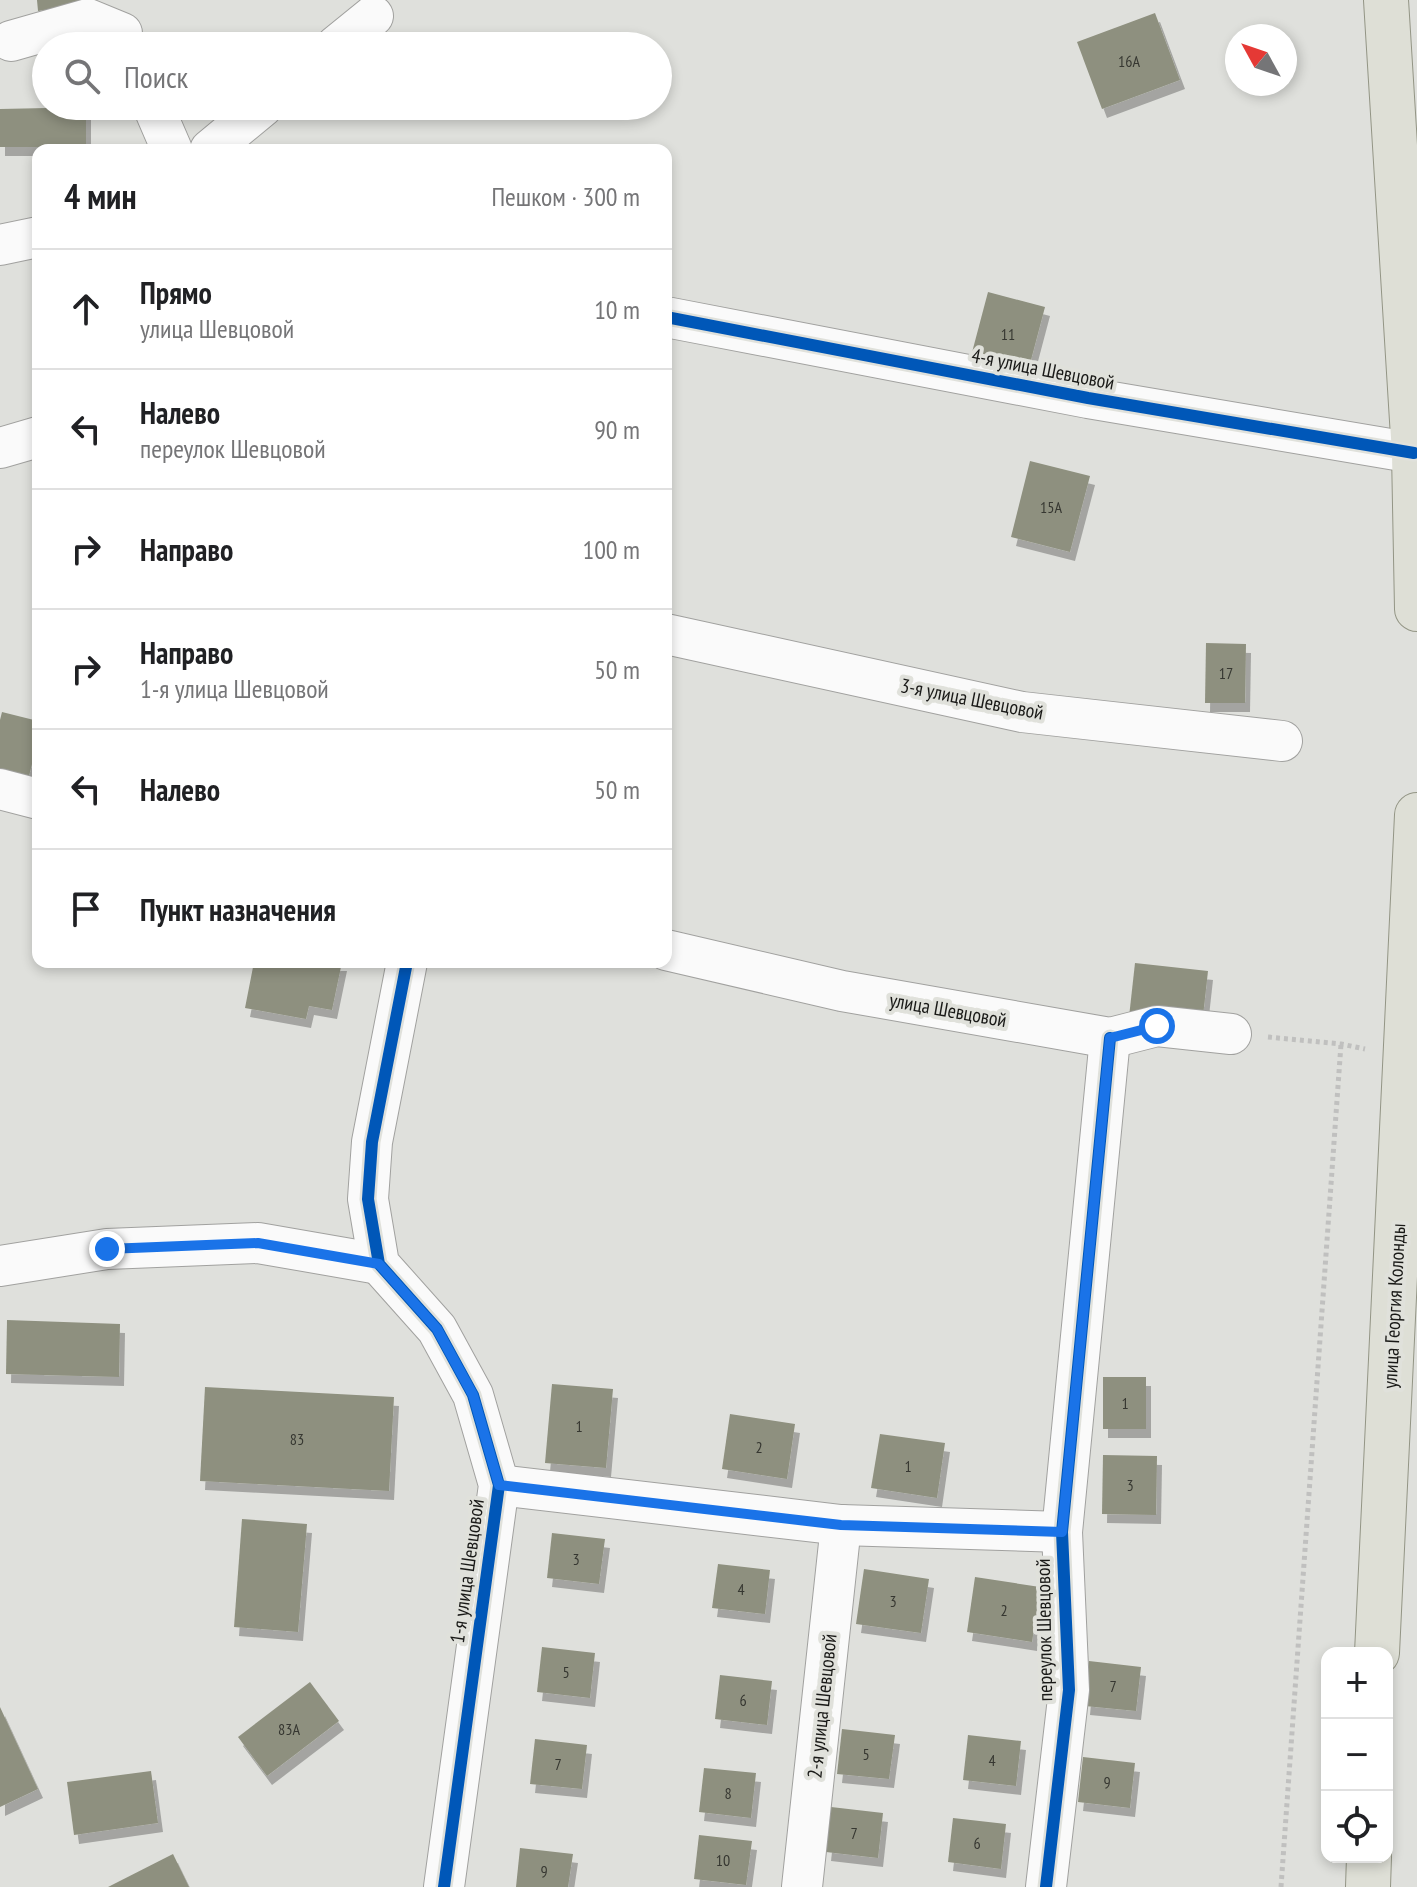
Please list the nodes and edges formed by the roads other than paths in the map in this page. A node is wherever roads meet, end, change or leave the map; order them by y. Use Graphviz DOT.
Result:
graph roads {
  1 [pos="1386,0"];
  2 [pos="373,16"];
  3 [pos="123,26"];
  4 [pos="42,32"];
  5 [pos="353,32"];
  6 [pos="32,35"];
  7 [pos="11,41"];
  8 [pos="159,120"];
  9 [pos="246,120"];
  10 [pos="169,144"];
  11 [pos="217,144"];
  12 [pos="32,238"];
  13 [pos="0,245"];
  14 [pos="672,318"];
  15 [pos="32,439"];
  16 [pos="0,448"];
  17 [pos="1414,453"];
  18 [pos="1417,609"];
  19 [pos="672,635"];
  20 [pos="1282,741"];
  21 [pos="0,789"];
  22 [pos="32,797"];
  23 [pos="1417,815"];
  24 [pos="672,951"];
  25 [pos="406,968"];
  26 [pos="1231,1034"];
  27 [pos="1110,1038"];
  28 [pos="379,1264"];
  29 [pos="0,1266"];
  30 [pos="499,1485"];
  31 [pos="841,1525"];
  32 [pos="1062,1532"];
  33 [pos="1377,1647"];
  34 [pos="1369,1863"];
  35 [pos="444,1887"];
  36 [pos="802,1887"];
  37 [pos="1046,1887"];
  38 [pos="1368,1887"];
  1 -- 17 [label="main road"];
  2 -- 5 [label="street"];
  3 -- 4 [label="street"];
  6 -- 7 [label="street"];
  8 -- 10 [label="street"];
  9 -- 11 [label="street"];
  12 -- 13 [label="street"];
  14 -- 17 [label="street, 4-я улица Шевцовой"];
  15 -- 16 [label="street"];
  17 -- 18 [label="main road"];
  19 -- 20 [label="street, 3-я улица Шевцовой"];
  21 -- 22 [label="street"];
  23 -- 33 [label="main road, улица Георгия Колонды"];
  24 -- 27 [label="street, улица Шевцовой"];
  25 -- 28 [label="street"];
  26 -- 27 [label="street, улица Шевцовой"];
  27 -- 32 [label="street, переулок Шевцовой"];
  28 -- 29 [label="street"];
  28 -- 30 [label="street, 1-я улица Шевцовой"];
  30 -- 31 [label="street"];
  30 -- 35 [label="street, 1-я улица Шевцовой"];
  31 -- 32 [label="street"];
  31 -- 36 [label="street, 2-я улица Шевцовой"];
  32 -- 37 [label="street, переулок Шевцовой"];
  34 -- 38 [label="main road"];
}
